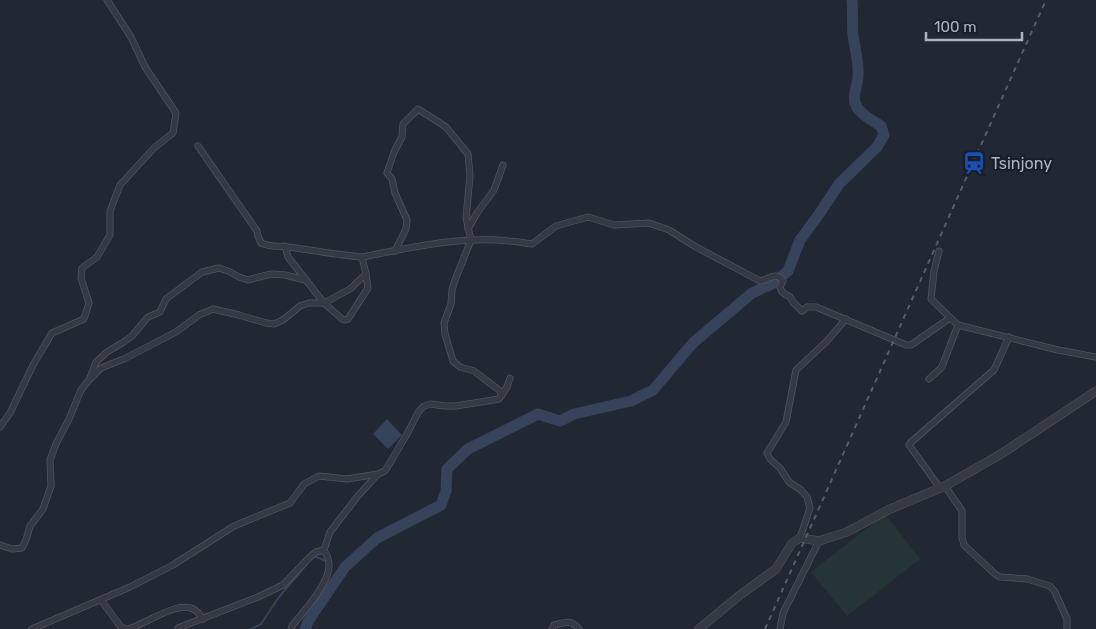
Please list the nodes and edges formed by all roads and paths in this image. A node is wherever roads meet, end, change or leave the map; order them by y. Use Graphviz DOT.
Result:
graph roads {
  1 [pos="107,0"];
  2 [pos="198,146"];
  3 [pos="503,165"];
  4 [pos="468,229"];
  5 [pos="471,240"];
  6 [pos="284,246"];
  7 [pos="394,251"];
  8 [pos="939,251"];
  9 [pos="362,257"];
  10 [pos="366,274"];
  11 [pos="307,281"];
  12 [pos="324,303"];
  13 [pos="950,318"];
  14 [pos="846,319"];
  15 [pos="958,325"];
  16 [pos="1009,337"];
  17 [pos="1096,357"];
  18 [pos="510,378"];
  19 [pos="929,379"];
  20 [pos="89,380"];
  21 [pos="1096,391"];
  22 [pos="502,395"];
  23 [pos="0,427"];
  24 [pos="378,474"];
  25 [pos="943,487"];
  26 [pos="800,538"];
  27 [pos="819,541"];
  28 [pos="0,545"];
  29 [pos="324,550"];
  30 [pos="101,600"];
  31 [pos="203,619"];
  32 [pos="178,628"];
  33 [pos="32,629"];
  34 [pos="126,629"];
  35 [pos="291,629"];
  36 [pos="552,629"];
  37 [pos="579,629"];
  38 [pos="700,629"];
  39 [pos="780,629"];
  40 [pos="1067,629"];
  1 -- 23 [label="street"];
  2 -- 6 [label="street"];
  3 -- 4 [label="street"];
  4 -- 5 [label="street"];
  4 -- 7 [label="street"];
  5 -- 7 [label="street"];
  5 -- 14 [label="street"];
  5 -- 22 [label="street"];
  6 -- 9 [label="street"];
  6 -- 11 [label="street"];
  7 -- 9 [label="street"];
  8 -- 13 [label="street"];
  9 -- 10 [label="street"];
  10 -- 12 [label="street"];
  10 -- 12 [label="street"];
  11 -- 12 [label="street"];
  11 -- 20 [label="street"];
  12 -- 20 [label="street"];
  13 -- 14 [label="street"];
  13 -- 15 [label="street"];
  14 -- 26 [label="street"];
  15 -- 16 [label="street"];
  15 -- 19 [label="street"];
  16 -- 17 [label="street"];
  16 -- 25 [label="street"];
  18 -- 22 [label="street"];
  20 -- 28 [label="street"];
  21 -- 25 [label="street"];
  22 -- 24 [label="street"];
  24 -- 29 [label="street"];
  24 -- 30 [label="street"];
  25 -- 27 [label="street"];
  25 -- 40 [label="street"];
  26 -- 27 [label="street"];
  26 -- 38 [label="street"];
  27 -- 39 [label="street"];
  29 -- 31 [label="street"];
  29 -- 35 [label="street"];
  30 -- 33 [label="street"];
  30 -- 34 [label="street"];
  31 -- 32 [label="street"];
  31 -- 34 [label="street"];
  36 -- 37 [label="street"];
}
